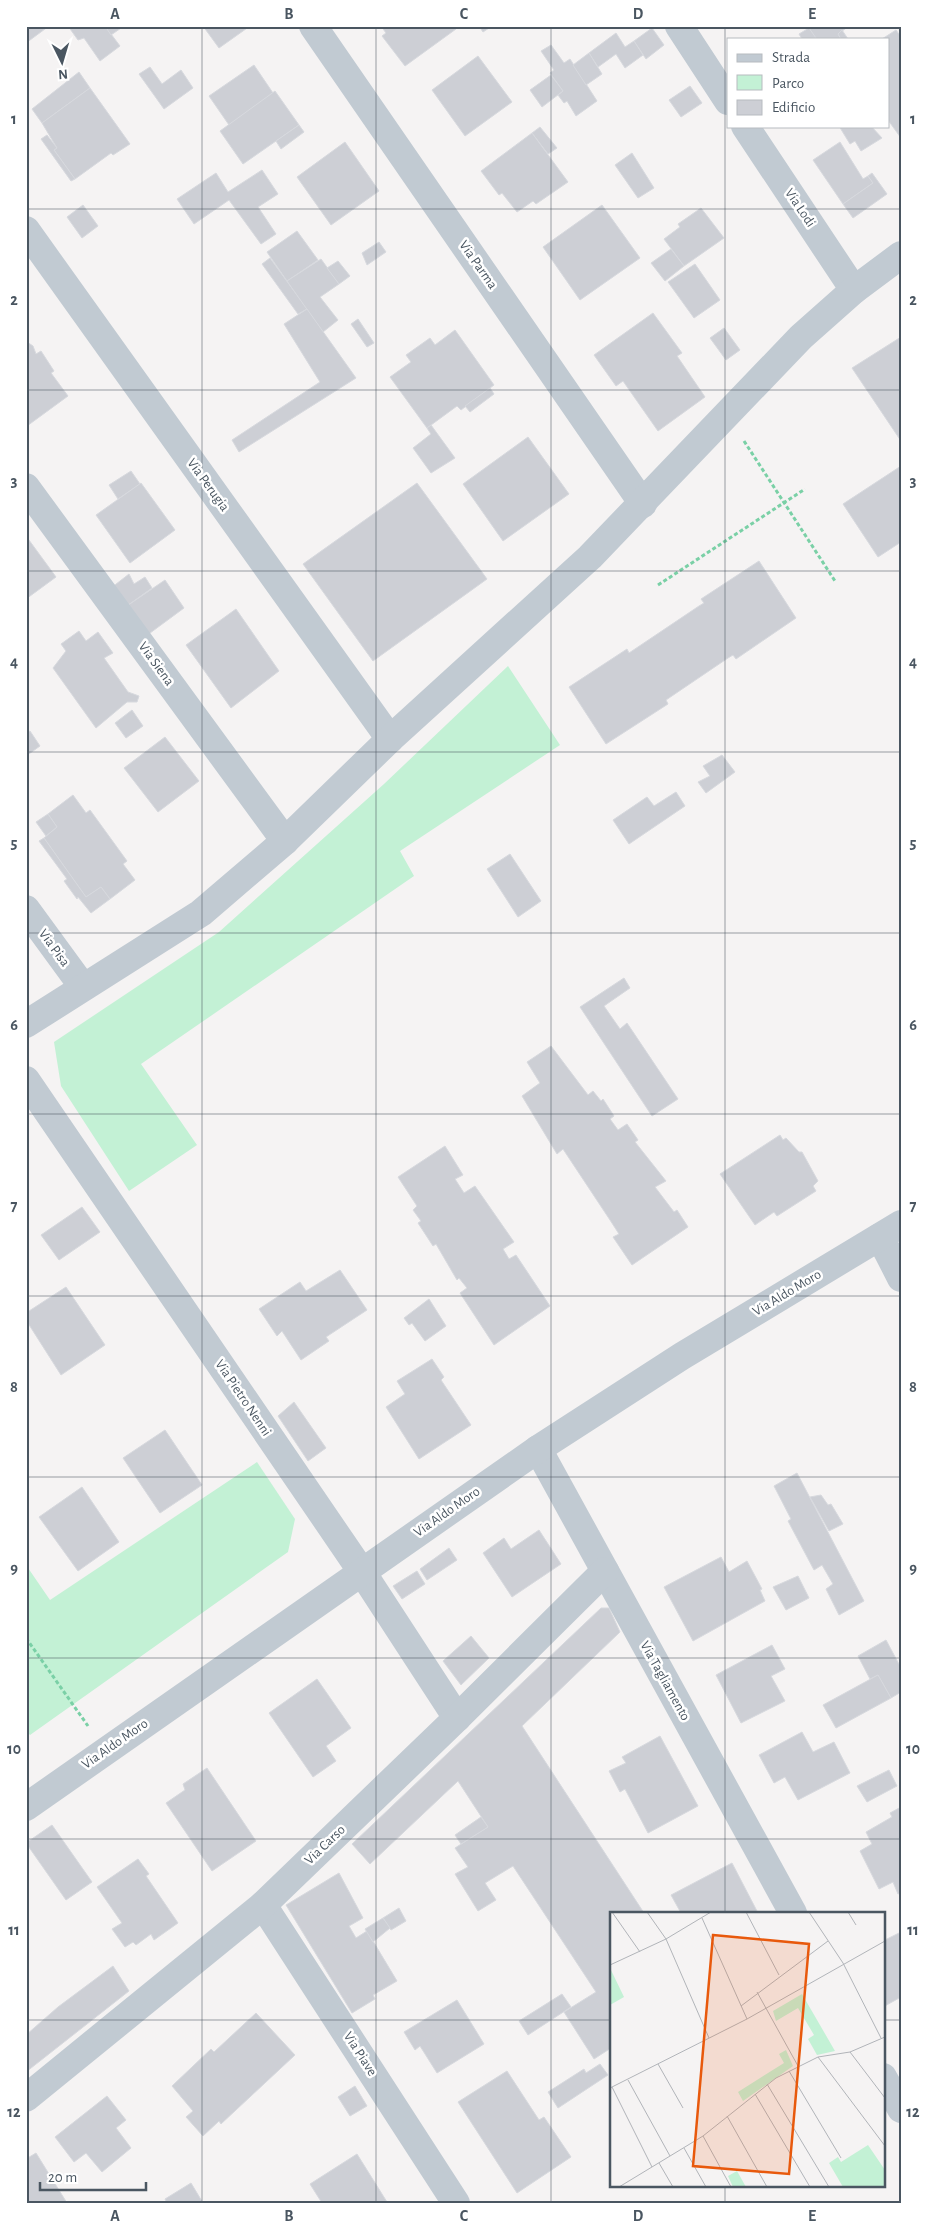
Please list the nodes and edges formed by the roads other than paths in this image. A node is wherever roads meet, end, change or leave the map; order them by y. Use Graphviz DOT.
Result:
graph roads {
  1 [pos="313,26"];
  2 [pos="679,26"];
  3 [pos="727,99"];
  4 [pos="746,128"];
  5 [pos="26,230"];
  6 [pos="901,255"];
  7 [pos="854,290"];
  8 [pos="26,487"];
  9 [pos="642,504"];
  10 [pos="390,739"];
  11 [pos="285,841"];
  12 [pos="26,909"];
  13 [pos="83,987"];
  14 [pos="26,1024"];
  15 [pos="26,1080"];
  16 [pos="891,1230"];
  17 [pos="901,1278"];
  18 [pos="538,1449"];
  19 [pos="605,1571"];
  20 [pos="362,1572"];
  21 [pos="457,1718"];
  22 [pos="26,1807"];
  23 [pos="263,1905"];
  24 [pos="792,1912"];
  25 [pos="884,2079"];
  26 [pos="26,2098"];
  27 [pos="901,2108"];
  28 [pos="456,2203"];
  1 -- 9 [label="street, Via Parma"];
  2 -- 3 [label="street"];
  4 -- 7 [label="street, Via Lodi"];
  5 -- 10 [label="street, Via Perugia"];
  6 -- 7 [label="street"];
  7 -- 9 [label="street"];
  8 -- 11 [label="street, Via Siena"];
  9 -- 10 [label="street"];
  10 -- 11 [label="street"];
  11 -- 13 [label="street"];
  12 -- 13 [label="street, Via Pisa"];
  13 -- 14 [label="street"];
  15 -- 20 [label="street, Via Pietro Nenni"];
  16 -- 17 [label="street"];
  16 -- 18 [label="street, Via Aldo Moro"];
  18 -- 19 [label="street, Via Tagliamento"];
  18 -- 20 [label="street, Via Aldo Moro"];
  19 -- 21 [label="street, Via Carso"];
  19 -- 24 [label="street, Via Tagliamento"];
  20 -- 21 [label="street, Via Pietro Nenni"];
  20 -- 22 [label="street, Via Aldo Moro"];
  21 -- 23 [label="street, Via Carso"];
  23 -- 26 [label="street, Via Carso"];
  23 -- 28 [label="street, Via Piave"];
  25 -- 27 [label="street"];
}
